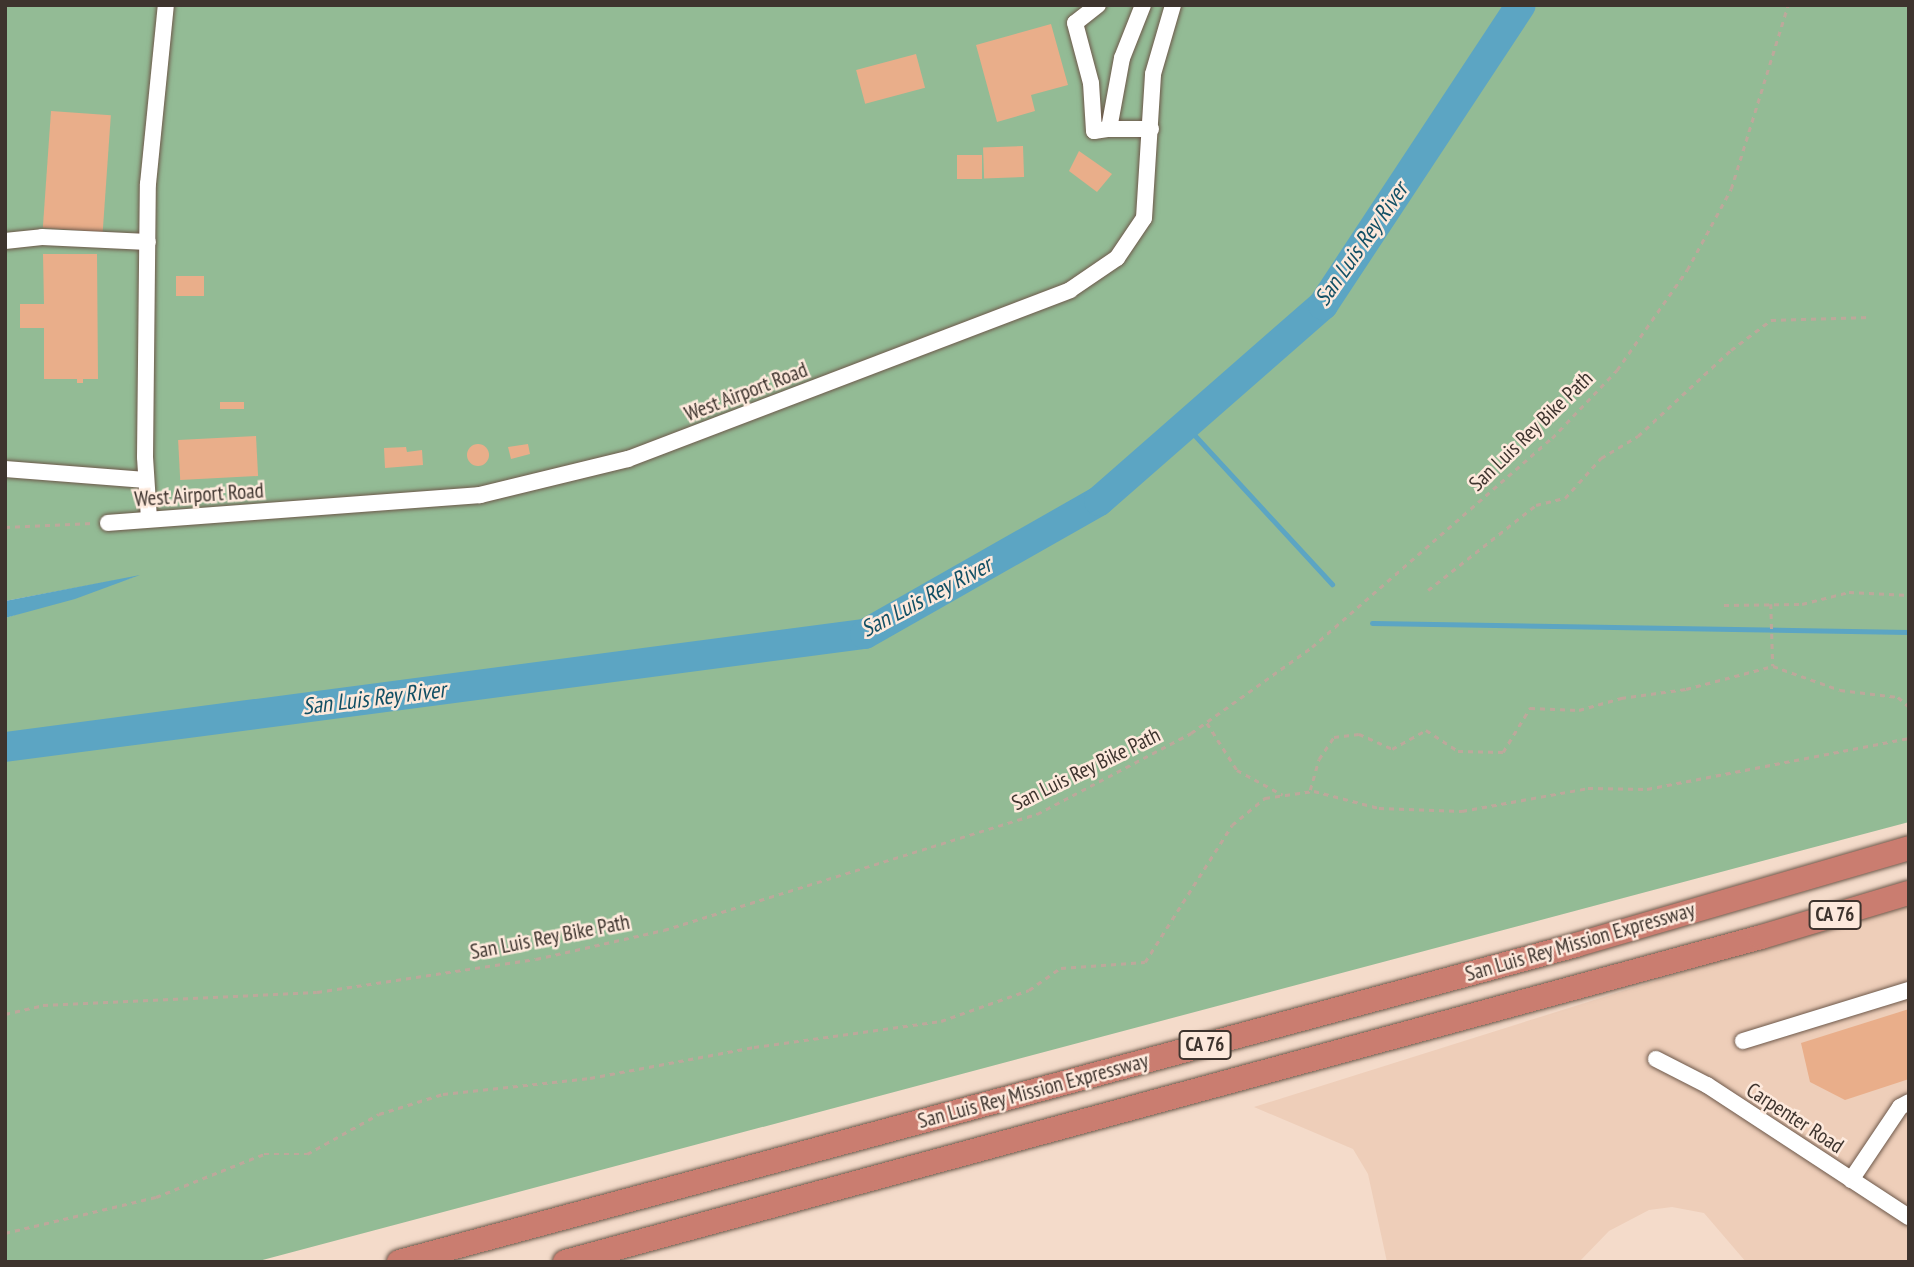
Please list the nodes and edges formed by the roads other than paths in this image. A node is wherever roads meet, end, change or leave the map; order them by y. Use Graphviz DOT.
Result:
graph roads {
  1 [pos="166,5"];
  2 [pos="1098,5"];
  3 [pos="1143,5"];
  4 [pos="1173,5"];
  5 [pos="1109,129"];
  6 [pos="1151,129"];
  7 [pos="5,241"];
  8 [pos="148,242"];
  9 [pos="5,469"];
  10 [pos="146,480"];
  11 [pos="149,519"];
  12 [pos="107,523"];
  13 [pos="1909,848"];
  14 [pos="1909,893"];
  15 [pos="1909,990"];
  16 [pos="1743,1041"];
  17 [pos="1656,1059"];
  18 [pos="1909,1102"];
  19 [pos="1851,1180"];
  20 [pos="1909,1217"];
  21 [pos="399,1262"];
  22 [pos="565,1262"];
  1 -- 8 [label="street"];
  2 -- 5 [label="street"];
  3 -- 5 [label="street"];
  4 -- 6 [label="street, West Airport Road"];
  5 -- 6 [label="street"];
  6 -- 11 [label="street, West Airport Road"];
  7 -- 8 [label="street"];
  8 -- 10 [label="street"];
  9 -- 10 [label="street"];
  10 -- 11 [label="street"];
  11 -- 12 [label="street, West Airport Road"];
  13 -- 21 [label="highway, San Luis Rey Mission Expressway / CA 76"];
  14 -- 22 [label="highway, San Luis Rey Mission Expressway / CA 76"];
  15 -- 16 [label="street"];
  17 -- 19 [label="street, Carpenter Road"];
  18 -- 19 [label="street"];
  19 -- 20 [label="street, Carpenter Road"];
}
